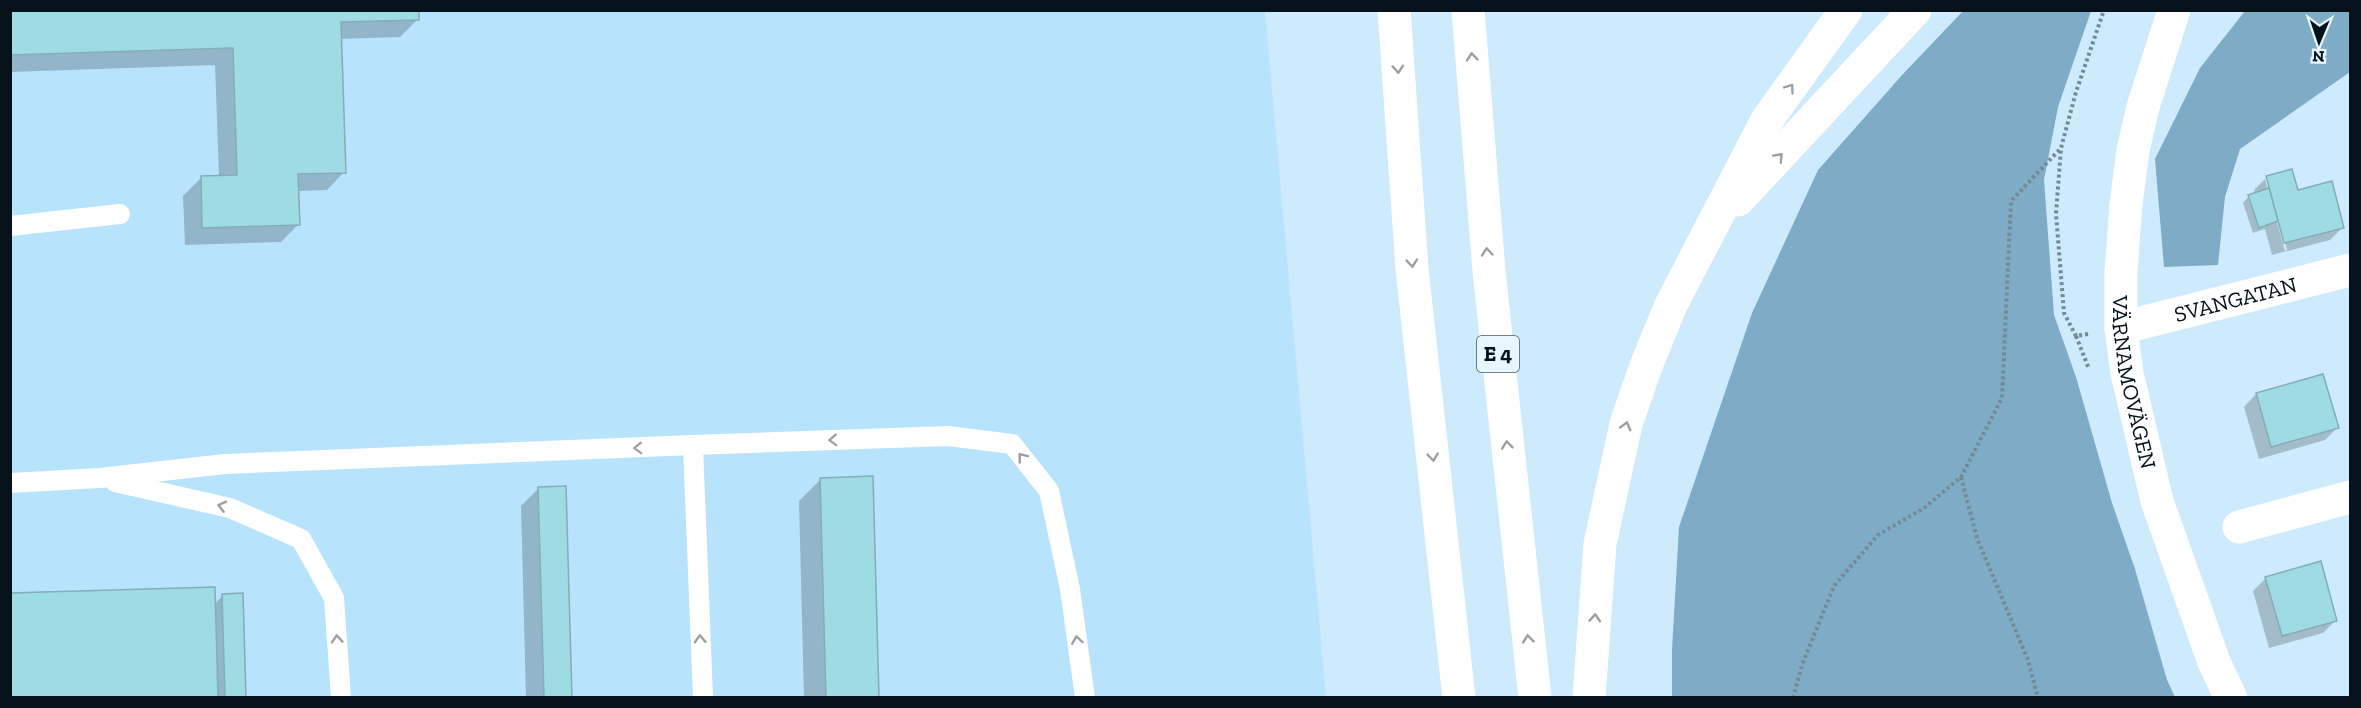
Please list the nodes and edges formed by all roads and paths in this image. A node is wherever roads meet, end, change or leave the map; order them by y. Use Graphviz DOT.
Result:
graph roads {
  1 [pos="1394,10"];
  2 [pos="1468,10"];
  3 [pos="1846,10"];
  4 [pos="1915,10"];
  5 [pos="2104,10"];
  6 [pos="2174,10"];
  7 [pos="2190,10"];
  8 [pos="2159,53"];
  9 [pos="2061,148"];
  10 [pos="120,214"];
  11 [pos="10,226"];
  12 [pos="1710,230"];
  13 [pos="2350,270"];
  14 [pos="2121,328"];
  15 [pos="693,445"];
  16 [pos="1961,477"];
  17 [pos="100,478"];
  18 [pos="10,483"];
  19 [pos="2350,496"];
  20 [pos="2238,527"];
  21 [pos="2038,697"];
  22 [pos="341,698"];
  23 [pos="703,698"];
  24 [pos="1085,698"];
  25 [pos="1459,698"];
  26 [pos="1535,698"];
  27 [pos="1589,698"];
  28 [pos="1793,698"];
  29 [pos="2231,698"];
  1 -- 25 [label="main road, one-way"];
  26 -- 2 [label="main road, E 4, one-way"];
  12 -- 3 [label="main road, one-way"];
  12 -- 4 [label="main road, one-way"];
  5 -- 9 [label="path"];
  6 -- 8 [label="main road, VÄRNAMOVÄGEN"];
  7 -- 8 [label="main road, VÄRNAMOVÄGEN"];
  8 -- 14 [label="main road, VÄRNAMOVÄGEN"];
  9 -- 14 [label="path"];
  9 -- 16 [label="path"];
  10 -- 11 [label="lane"];
  27 -- 12 [label="main road, one-way"];
  13 -- 14 [label="main road, SVANGATAN"];
  14 -- 29 [label="main road, VÄRNAMOVÄGEN"];
  15 -- 17 [label="lane, one-way"];
  23 -- 15 [label="lane, one-way"];
  24 -- 15 [label="lane, one-way"];
  16 -- 21 [label="path"];
  16 -- 28 [label="path"];
  17 -- 18 [label="lane"];
  22 -- 17 [label="lane, one-way"];
  19 -- 20 [label="main road"];
}
